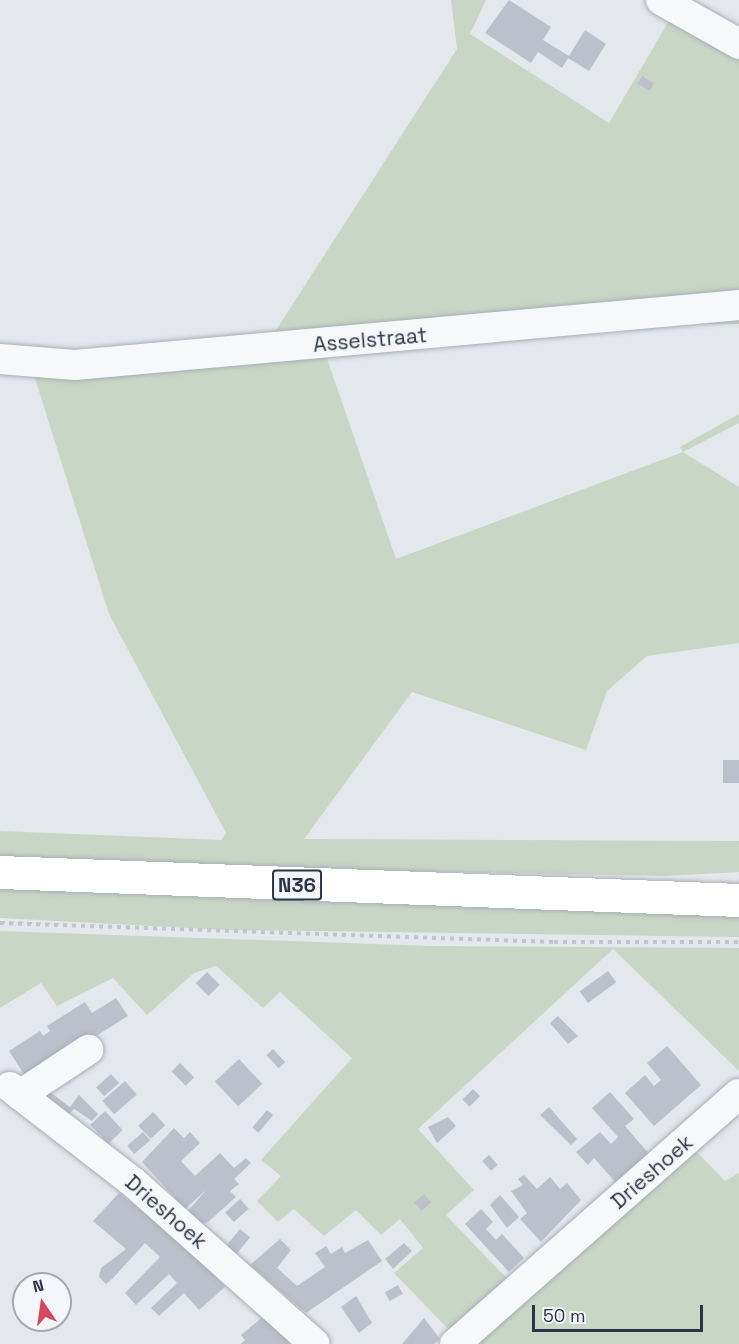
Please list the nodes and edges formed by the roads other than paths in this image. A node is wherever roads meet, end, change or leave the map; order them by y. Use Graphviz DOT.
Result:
graph roads {
  1 [pos="661,0"];
  2 [pos="739,44"];
  3 [pos="739,305"];
  4 [pos="0,359"];
  5 [pos="0,873"];
  6 [pos="739,881"];
  7 [pos="594,892"];
  8 [pos="739,900"];
  9 [pos="88,1050"];
  10 [pos="739,1094"];
  11 [pos="315,1344"];
  12 [pos="455,1344"];
  1 -- 2 [label="street"];
  3 -- 4 [label="street, Asselstraat"];
  5 -- 7 [label="main road, N36"];
  6 -- 7 [label="main road, N36"];
  7 -- 8 [label="main road, N36"];
  9 -- 11 [label="street, Drieshoek"];
  10 -- 12 [label="street, Drieshoek"];
}
